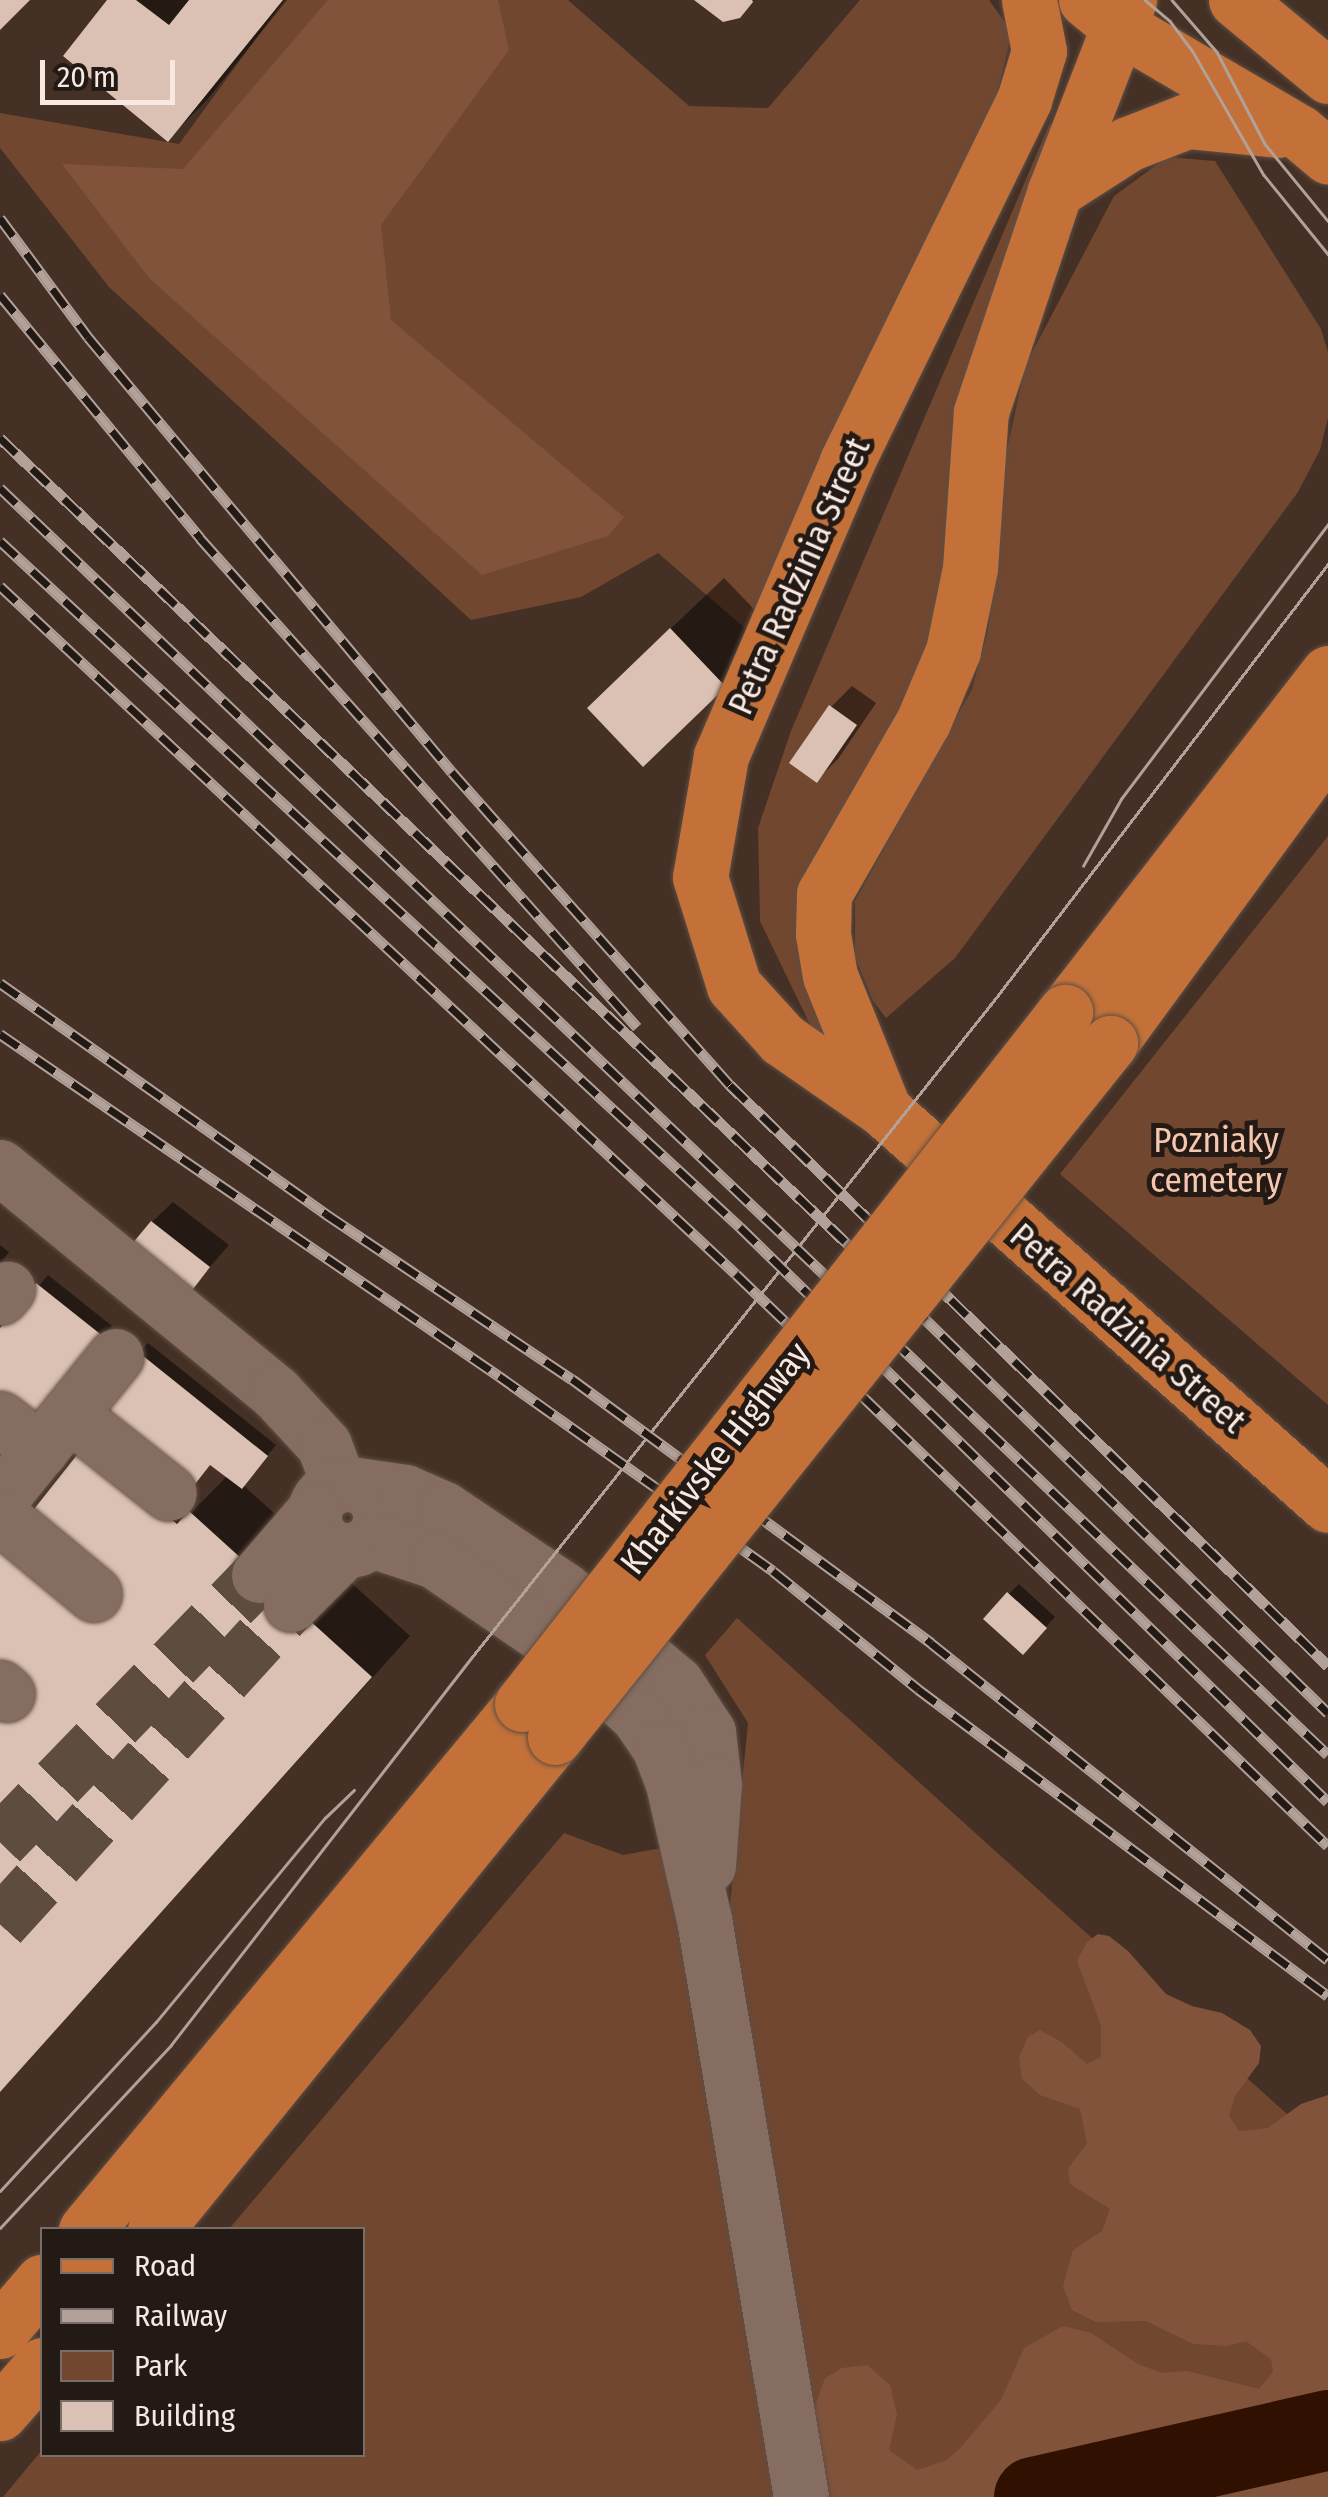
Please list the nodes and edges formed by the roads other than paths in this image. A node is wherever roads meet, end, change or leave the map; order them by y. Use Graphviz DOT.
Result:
graph roads {
  1 [pos="1029,0"];
  2 [pos="1236,0"];
  3 [pos="1111,9"];
  4 [pos="1328,76"];
  5 [pos="1313,144"];
  6 [pos="1055,191"];
  7 [pos="1328,673"];
  8 [pos="1328,745"];
  9 [pos="884,1110"];
  10 [pos="0,1167"];
  11 [pos="116,1356"];
  12 [pos="36,1428"];
  13 [pos="168,1494"];
  14 [pos="0,1499"];
  15 [pos="1328,1505"];
  16 [pos="345,1514"];
  17 [pos="0,1516"];
  18 [pos="275,1589"];
  19 [pos="94,1594"];
  20 [pos="538,1720"];
  21 [pos="89,2227"];
  22 [pos="156,2227"];
  23 [pos="40,2367"];
  24 [pos="0,2412"];
  25 [pos="800,2497"];
  1 -- 9 [label="main road, Petra Radzinia Street"];
  2 -- 4 [label="main road"];
  3 -- 5 [label="main road"];
  3 -- 6 [label="main road, Petra Radzinia Street"];
  5 -- 6 [label="main road"];
  6 -- 9 [label="main road, Petra Radzinia Street"];
  7 -- 20 [label="main road, Kharkivske Highway, bridge"];
  8 -- 20 [label="main road, Kharkivske Highway, bridge"];
  9 -- 15 [label="main road, Petra Radzinia Street"];
  10 -- 16 [label="lane"];
  11 -- 12 [label="lane"];
  12 -- 13 [label="lane"];
  12 -- 14 [label="lane"];
  16 -- 18 [label="lane"];
  16 -- 25 [label="lane"];
  17 -- 19 [label="lane"];
  20 -- 21 [label="main road, Kharkivske Highway"];
  20 -- 22 [label="main road, Kharkivske Highway"];
  23 -- 24 [label="main road"];
}
